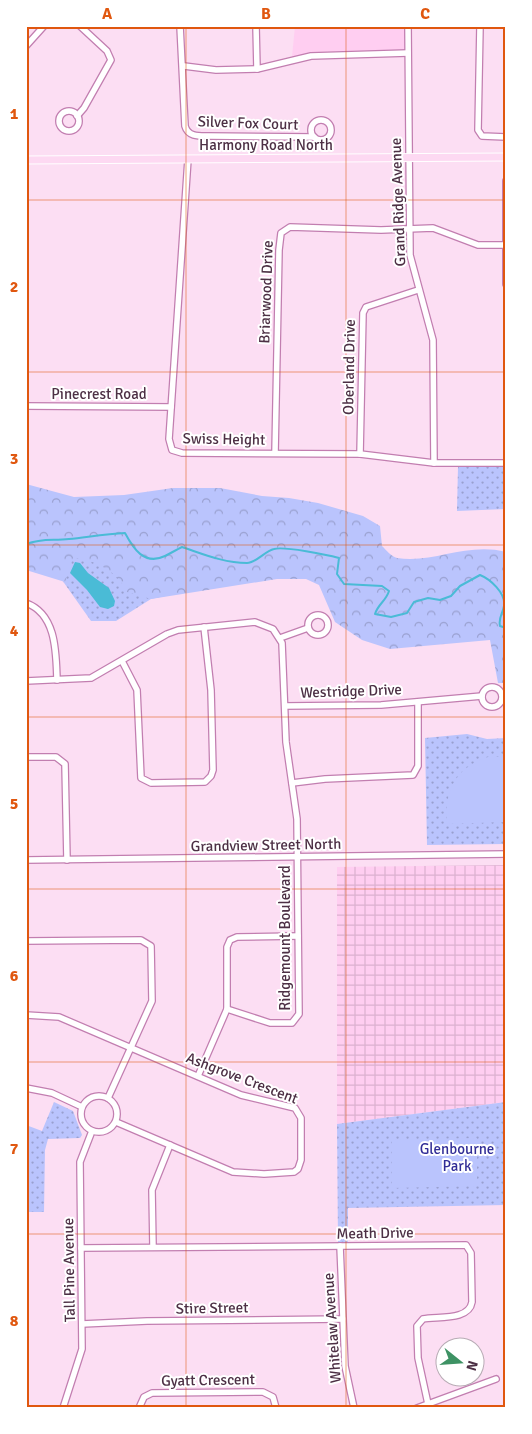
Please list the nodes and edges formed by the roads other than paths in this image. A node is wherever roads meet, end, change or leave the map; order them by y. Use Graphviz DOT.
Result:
graph roads {
  1 [pos="44,26"];
  2 [pos="80,26"];
  3 [pos="180,26"];
  4 [pos="256,26"];
  5 [pos="408,26"];
  6 [pos="480,26"];
  7 [pos="26,46"];
  8 [pos="408,53"];
  9 [pos="184,66"];
  10 [pos="257,69"];
  11 [pos="77,116"];
  12 [pos="506,136"];
  13 [pos="314,138"];
  14 [pos="506,157"];
  15 [pos="188,159"];
  16 [pos="409,159"];
  17 [pos="26,160"];
  18 [pos="506,181"];
  19 [pos="410,230"];
  20 [pos="506,245"];
  21 [pos="506,284"];
  22 [pos="418,290"];
  23 [pos="26,406"];
  24 [pos="171,407"];
  25 [pos="275,453"];
  26 [pos="360,454"];
  27 [pos="434,463"];
  28 [pos="506,463"];
  29 [pos="26,603"];
  30 [pos="204,627"];
  31 [pos="308,628"];
  32 [pos="280,638"];
  33 [pos="122,661"];
  34 [pos="56,680"];
  35 [pos="26,681"];
  36 [pos="482,696"];
  37 [pos="418,702"];
  38 [pos="285,706"];
  39 [pos="26,757"];
  40 [pos="292,783"];
  41 [pos="506,854"];
  42 [pos="298,857"];
  43 [pos="26,860"];
  44 [pos="67,860"];
  45 [pos="298,936"];
  46 [pos="26,941"];
  47 [pos="227,1009"];
  48 [pos="26,1015"];
  49 [pos="131,1048"];
  50 [pos="198,1076"];
  51 [pos="26,1088"];
  52 [pos="108,1098"];
  53 [pos="82,1107"];
  54 [pos="116,1122"];
  55 [pos="92,1131"];
  56 [pos="170,1145"];
  57 [pos="340,1246"];
  58 [pos="152,1247"];
  59 [pos="81,1248"];
  60 [pos="343,1319"];
  61 [pos="82,1324"];
  62 [pos="496,1379"];
  63 [pos="428,1404"];
  64 [pos="63,1408"];
  65 [pos="139,1408"];
  66 [pos="276,1408"];
  67 [pos="354,1408"];
  68 [pos="417,1408"];
  1 -- 7 [label="street"];
  2 -- 11 [label="street"];
  3 -- 9 [label="street"];
  4 -- 10 [label="street"];
  5 -- 8 [label="street, Grand Ridge Avenue"];
  6 -- 12 [label="street"];
  8 -- 10 [label="street"];
  8 -- 16 [label="street, Grand Ridge Avenue"];
  9 -- 10 [label="street"];
  9 -- 13 [label="street, Silver Fox Court"];
  14 -- 16 [label="main road, Harmony Road North"];
  15 -- 16 [label="main road, Harmony Road North"];
  15 -- 17 [label="main road, Harmony Road North"];
  15 -- 24 [label="street, Swiss Height"];
  16 -- 19 [label="street, Grand Ridge Avenue"];
  18 -- 20 [label="street"];
  19 -- 20 [label="street"];
  19 -- 22 [label="street, Grand Ridge Avenue"];
  19 -- 25 [label="street, Briarwood Drive"];
  20 -- 21 [label="street"];
  22 -- 26 [label="street, Oberland Drive"];
  22 -- 27 [label="street, Grand Ridge Avenue"];
  23 -- 24 [label="street, Pinecrest Road"];
  24 -- 25 [label="street, Swiss Height"];
  25 -- 26 [label="street, Swiss Height"];
  26 -- 27 [label="street, Swiss Height"];
  27 -- 28 [label="street, Swiss Height"];
  29 -- 34 [label="street"];
  30 -- 32 [label="street"];
  30 -- 33 [label="street"];
  30 -- 33 [label="street"];
  31 -- 32 [label="street"];
  32 -- 38 [label="street, Ridgemount Boulevard"];
  33 -- 34 [label="street"];
  34 -- 35 [label="street"];
  36 -- 37 [label="street, Westridge Drive"];
  37 -- 38 [label="street, Westridge Drive"];
  37 -- 40 [label="street"];
  38 -- 40 [label="street, Ridgemount Boulevard"];
  39 -- 44 [label="street"];
  40 -- 42 [label="street, Ridgemount Boulevard"];
  41 -- 42 [label="street, Grandview Street North"];
  42 -- 44 [label="street, Grandview Street North"];
  42 -- 45 [label="street, Ridgemount Boulevard"];
  43 -- 44 [label="street, Grandview Street North"];
  45 -- 47 [label="street"];
  45 -- 47 [label="street, Ridgemount Boulevard"];
  46 -- 49 [label="street"];
  47 -- 50 [label="street"];
  48 -- 49 [label="street, Ashgrove Crescent"];
  49 -- 50 [label="street, Ashgrove Crescent"];
  49 -- 52 [label="street"];
  50 -- 56 [label="street, Ashgrove Crescent"];
  51 -- 53 [label="street"];
  52 -- 53 [label="street"];
  52 -- 54 [label="street"];
  53 -- 55 [label="street"];
  54 -- 55 [label="street"];
  54 -- 56 [label="street, Ashgrove Crescent"];
  55 -- 59 [label="street, Tall Pine Avenue"];
  56 -- 58 [label="street"];
  57 -- 58 [label="street, Meath Drive"];
  57 -- 60 [label="street, Whitelaw Avenue"];
  57 -- 63 [label="street, Meath Drive"];
  58 -- 59 [label="street, Meath Drive"];
  59 -- 61 [label="street, Tall Pine Avenue"];
  60 -- 61 [label="street, Stire Street"];
  60 -- 67 [label="street, Whitelaw Avenue"];
  61 -- 64 [label="street, Tall Pine Avenue"];
  62 -- 63 [label="street"];
  63 -- 68 [label="street"];
  65 -- 66 [label="street, Gyatt Crescent"];
}
